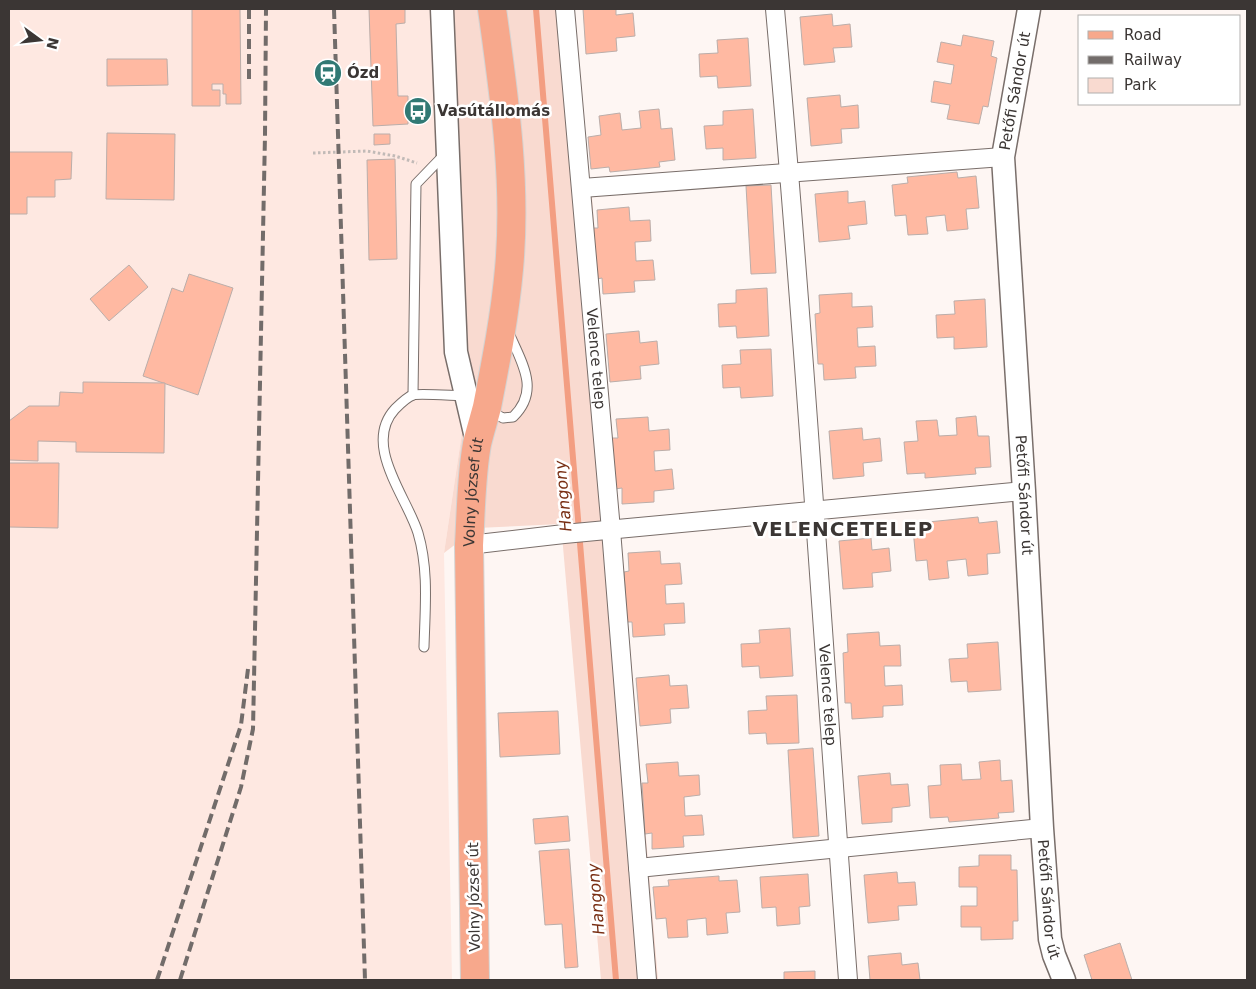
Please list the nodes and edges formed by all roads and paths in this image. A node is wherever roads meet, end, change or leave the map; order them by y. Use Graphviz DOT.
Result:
graph roads {
  1 [pos="442,9"];
  2 [pos="492,9"];
  3 [pos="565,9"];
  4 [pos="775,9"];
  5 [pos="1029,9"];
  6 [pos="448,152"];
  7 [pos="313,153"];
  8 [pos="1003,157"];
  9 [pos="790,173"];
  10 [pos="582,188"];
  11 [pos="503,319"];
  12 [pos="413,395"];
  13 [pos="477,403"];
  14 [pos="1024,491"];
  15 [pos="815,511"];
  16 [pos="603,531"];
  17 [pos="469,545"];
  18 [pos="424,647"];
  19 [pos="1042,828"];
  20 [pos="838,850"];
  21 [pos="638,868"];
  22 [pos="475,980"];
  23 [pos="647,980"];
  24 [pos="848,980"];
  25 [pos="1064,980"];
  1 -- 6 [label="street"];
  2 -- 11 [label="main road, Volny József út"];
  3 -- 10 [label="street, Velence telep"];
  4 -- 9 [label="street, Velence telep"];
  5 -- 8 [label="street, Petőfi Sándor út"];
  6 -- 7 [label="path"];
  6 -- 12 [label="lane"];
  6 -- 13 [label="street"];
  8 -- 9 [label="street"];
  8 -- 14 [label="street, Petőfi Sándor út"];
  9 -- 10 [label="street"];
  9 -- 15 [label="street, Velence telep"];
  10 -- 16 [label="street, Velence telep"];
  11 -- 13 [label="main road, Volny József út"];
  11 -- 13 [label="lane"];
  12 -- 13 [label="lane"];
  12 -- 18 [label="lane"];
  13 -- 17 [label="main road, Volny József út"];
  14 -- 15 [label="street"];
  14 -- 19 [label="street, Petőfi Sándor út"];
  15 -- 16 [label="street"];
  15 -- 20 [label="street, Velence telep"];
  16 -- 17 [label="street"];
  16 -- 21 [label="street, Velence telep"];
  17 -- 22 [label="main road, Volny József út"];
  19 -- 20 [label="street"];
  19 -- 25 [label="street, Petőfi Sándor út"];
  20 -- 21 [label="street"];
  20 -- 24 [label="street, Velence telep"];
  21 -- 23 [label="street, Velence telep"];
}
